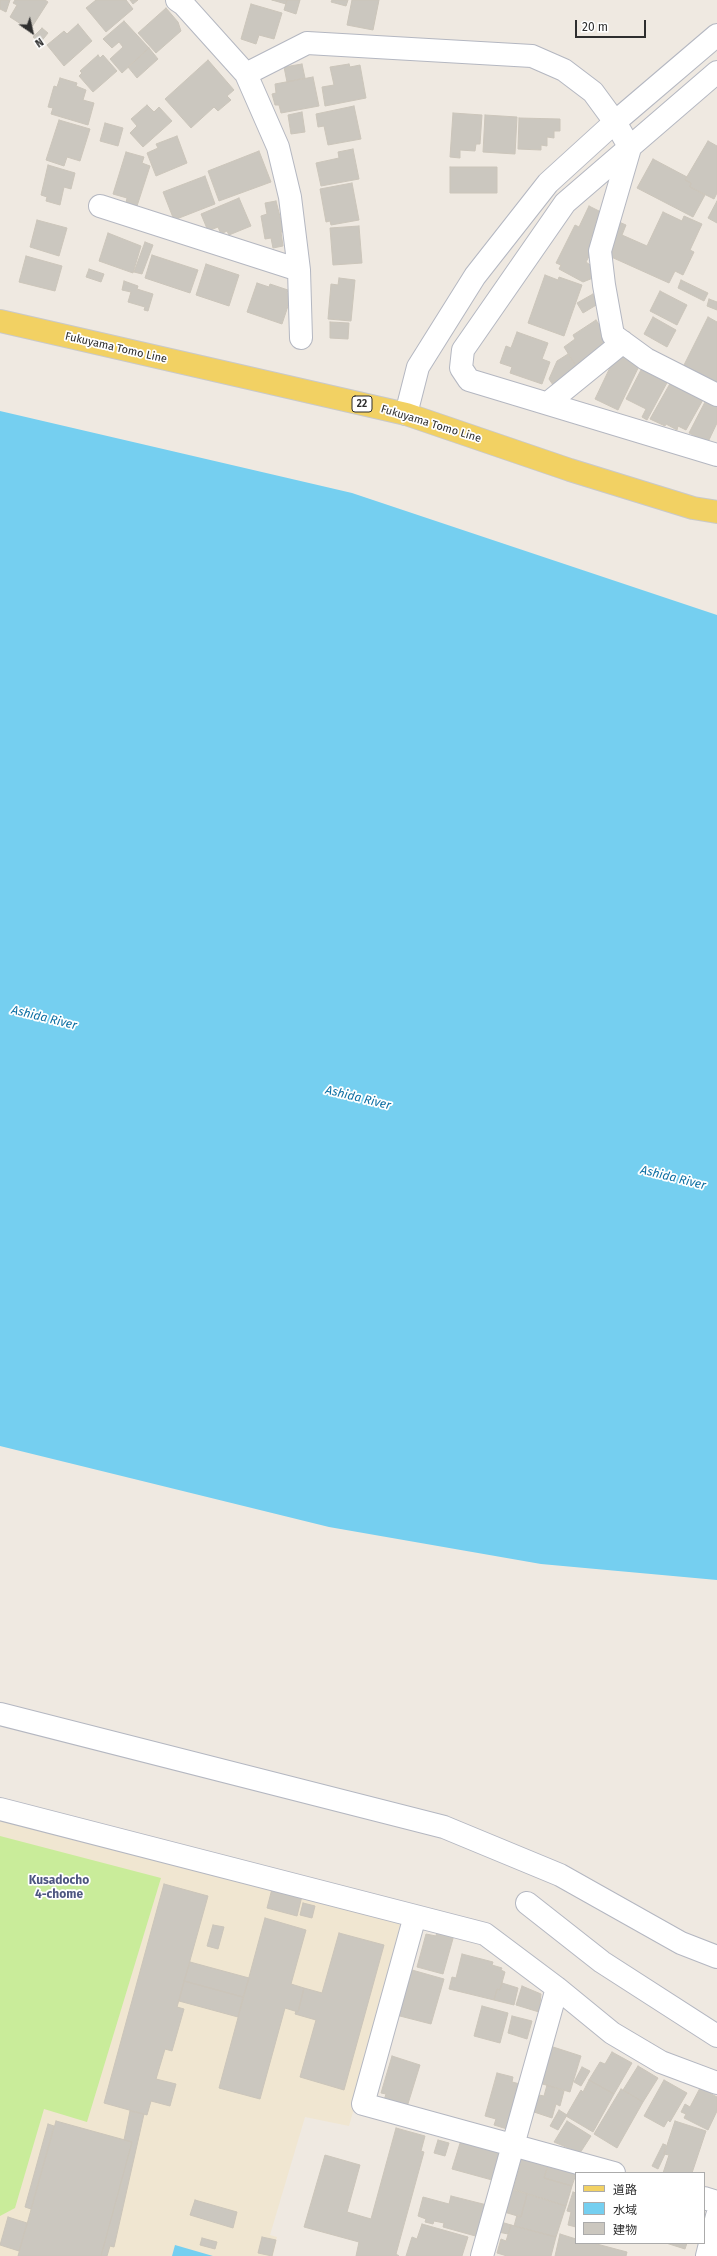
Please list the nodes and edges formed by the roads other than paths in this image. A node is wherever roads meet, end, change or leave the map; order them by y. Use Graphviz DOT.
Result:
graph roads {
  1 [pos="177,0"];
  2 [pos="717,35"];
  3 [pos="717,72"];
  4 [pos="246,74"];
  5 [pos="615,122"];
  6 [pos="630,148"];
  7 [pos="100,206"];
  8 [pos="299,270"];
  9 [pos="0,321"];
  10 [pos="301,338"];
  11 [pos="623,342"];
  12 [pos="717,395"];
  13 [pos="548,403"];
  14 [pos="406,414"];
  15 [pos="717,455"];
  16 [pos="717,512"];
  17 [pos="0,1714"];
  18 [pos="0,1809"];
  19 [pos="527,1903"];
  20 [pos="415,1916"];
  21 [pos="717,1957"];
  22 [pos="557,1988"];
  23 [pos="717,2036"];
  24 [pos="717,2084"];
  25 [pos="512,2145"];
  26 [pos="610,2172"];
  27 [pos="705,2198"];
  28 [pos="717,2202"];
  29 [pos="717,2216"];
  30 [pos="482,2256"];
  31 [pos="707,2256"];
  1 -- 4 [label="street"];
  2 -- 5 [label="street"];
  3 -- 6 [label="street"];
  4 -- 5 [label="street"];
  4 -- 8 [label="street"];
  5 -- 6 [label="street"];
  5 -- 14 [label="street"];
  6 -- 11 [label="street"];
  6 -- 13 [label="street"];
  7 -- 8 [label="street"];
  8 -- 10 [label="street"];
  9 -- 14 [label="main road, Fukuyama Tomo Line / 22"];
  11 -- 12 [label="street"];
  11 -- 13 [label="street"];
  13 -- 15 [label="street"];
  14 -- 16 [label="main road, Fukuyama Tomo Line / 22"];
  17 -- 21 [label="street"];
  18 -- 20 [label="street"];
  19 -- 23 [label="street"];
  20 -- 22 [label="street"];
  20 -- 25 [label="street"];
  22 -- 24 [label="street"];
  22 -- 25 [label="street"];
  25 -- 26 [label="street"];
  25 -- 30 [label="street"];
  27 -- 28 [label="street"];
  29 -- 31 [label="street"];
}
